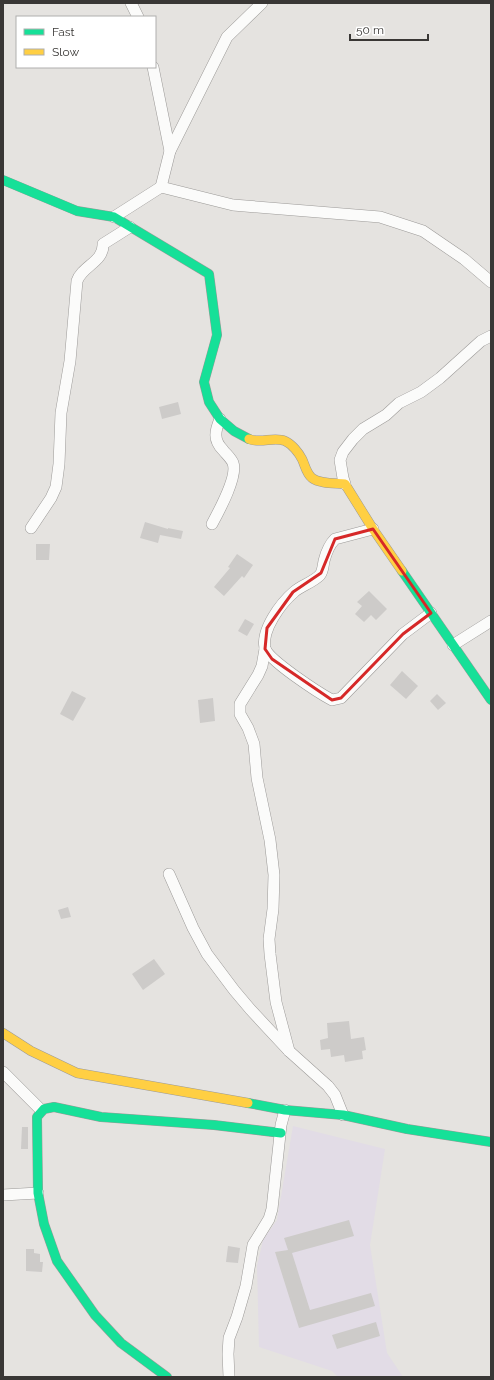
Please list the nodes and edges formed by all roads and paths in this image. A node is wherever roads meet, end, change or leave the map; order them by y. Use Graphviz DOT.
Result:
graph roads {
  1 [pos="131,3"];
  2 [pos="262,3"];
  3 [pos="138,16"];
  4 [pos="153,68"];
  5 [pos="170,151"];
  6 [pos="3,180"];
  7 [pos="161,187"];
  8 [pos="114,218"];
  9 [pos="130,227"];
  10 [pos="491,282"];
  11 [pos="491,336"];
  12 [pos="220,419"];
  13 [pos="345,484"];
  14 [pos="212,524"];
  15 [pos="31,528"];
  16 [pos="373,530"];
  17 [pos="431,613"];
  18 [pos="491,621"];
  19 [pos="454,645"];
  20 [pos="265,649"];
  21 [pos="491,700"];
  22 [pos="169,874"];
  23 [pos="3,1033"];
  24 [pos="288,1051"];
  25 [pos="3,1072"];
  26 [pos="41,1110"];
  27 [pos="285,1110"];
  28 [pos="343,1115"];
  29 [pos="281,1133"];
  30 [pos="491,1142"];
  31 [pos="38,1193"];
  32 [pos="3,1195"];
  33 [pos="167,1377"];
  34 [pos="230,1377"];
  1 -- 3 [label="street"];
  2 -- 5 [label="street"];
  4 -- 5 [label="street"];
  5 -- 7 [label="street"];
  6 -- 8 [label="main road"];
  7 -- 8 [label="street"];
  7 -- 10 [label="street"];
  8 -- 9 [label="main road"];
  9 -- 12 [label="main road"];
  9 -- 15 [label="street"];
  11 -- 13 [label="street"];
  12 -- 13 [label="main road"];
  12 -- 14 [label="street"];
  13 -- 16 [label="main road"];
  16 -- 17 [label="main road"];
  16 -- 20 [label="street"];
  17 -- 19 [label="main road"];
  17 -- 20 [label="street"];
  18 -- 19 [label="street"];
  19 -- 21 [label="main road"];
  20 -- 24 [label="street"];
  22 -- 24 [label="street"];
  23 -- 27 [label="main road"];
  24 -- 28 [label="street"];
  25 -- 26 [label="street"];
  26 -- 29 [label="main road"];
  26 -- 31 [label="main road"];
  27 -- 28 [label="main road"];
  27 -- 29 [label="street"];
  28 -- 30 [label="main road"];
  29 -- 34 [label="street"];
  31 -- 32 [label="street"];
  31 -- 33 [label="main road"];
}
